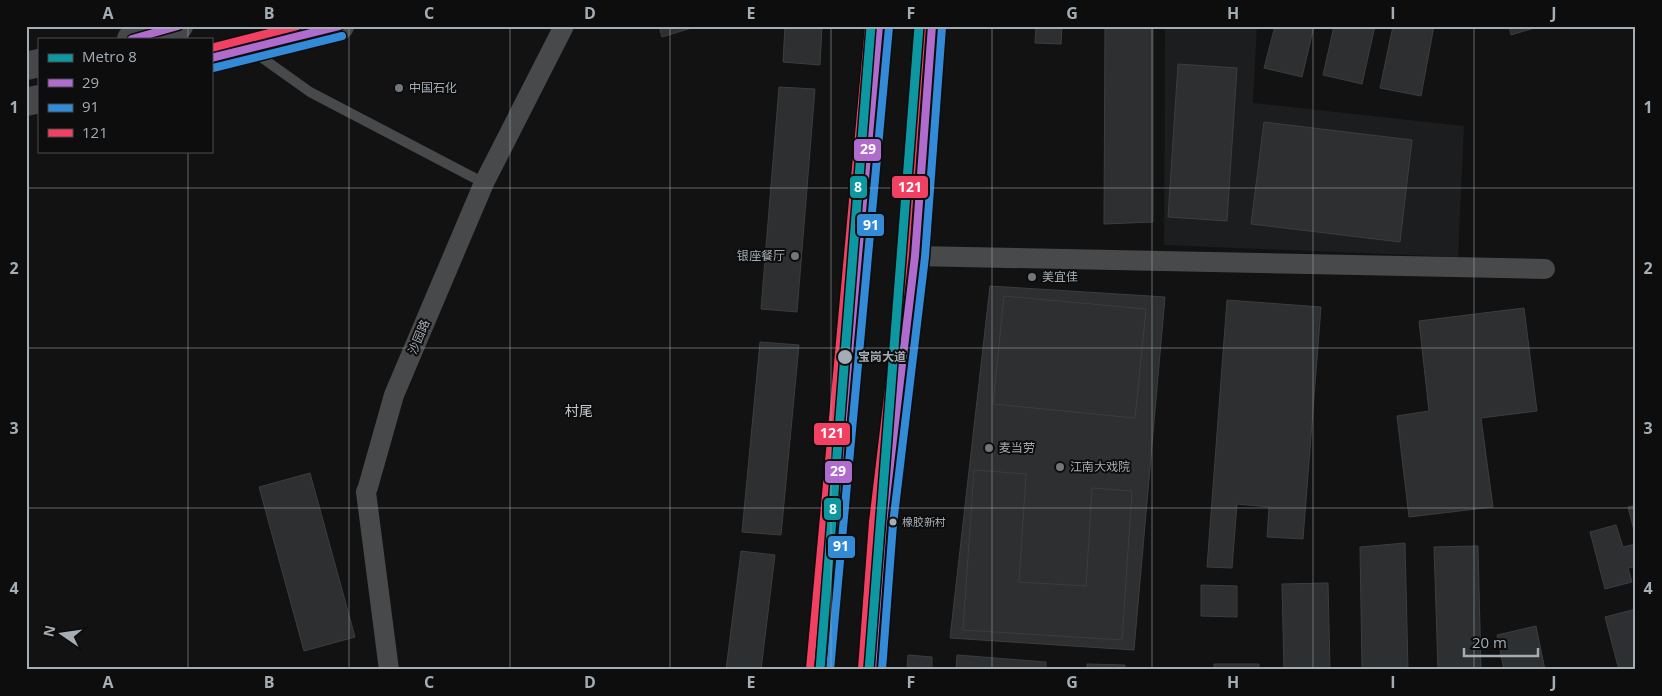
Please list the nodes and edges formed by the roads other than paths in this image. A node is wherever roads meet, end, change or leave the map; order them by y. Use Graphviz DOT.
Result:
graph roads {
  1 [pos="179,26"];
  2 [pos="340,26"];
  3 [pos="564,26"];
  4 [pos="879,26"];
  5 [pos="932,26"];
  6 [pos="135,38"];
  7 [pos="249,48"];
  8 [pos="212,58"];
  9 [pos="484,183"];
  10 [pos="914,256"];
  11 [pos="1545,269"];
  12 [pos="389,670"];
  13 [pos="820,670"];
  14 [pos="872,670"];
  1 -- 6 [label="main road"];
  2 -- 7 [label="main road"];
  3 -- 9 [label="street, 沙园路"];
  4 -- 13 [label="main road"];
  5 -- 10 [label="main road"];
  7 -- 8 [label="main road"];
  7 -- 9 [label="lane"];
  9 -- 12 [label="street, 沙园路"];
  10 -- 11 [label="street"];
  10 -- 14 [label="main road"];
}
